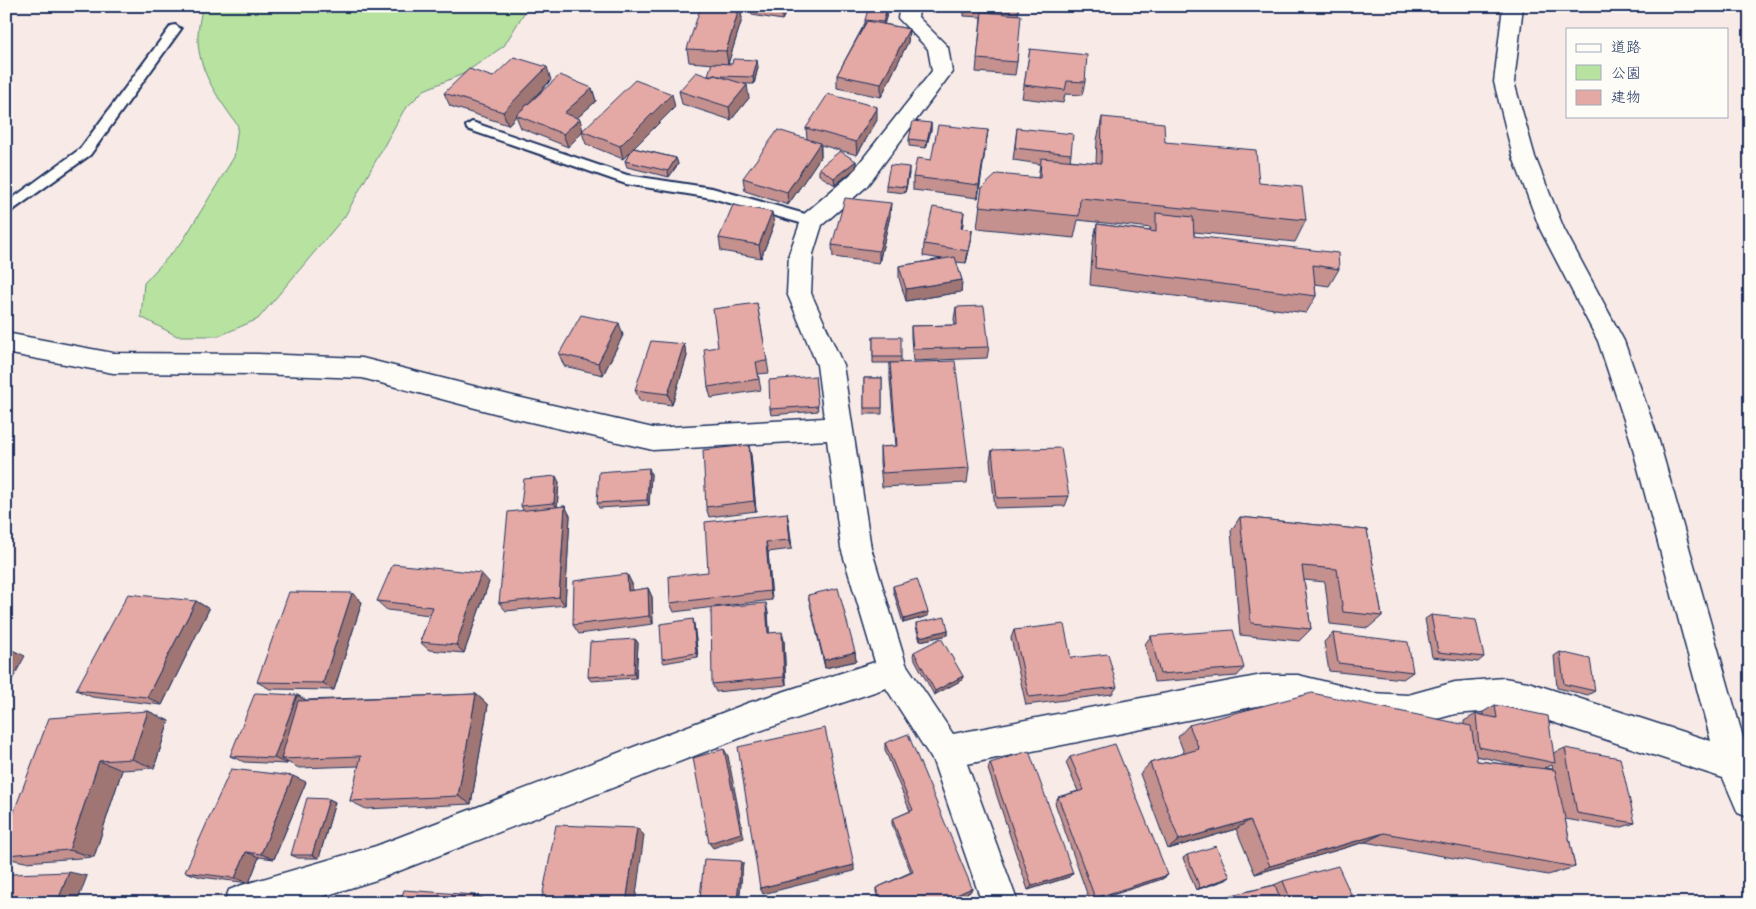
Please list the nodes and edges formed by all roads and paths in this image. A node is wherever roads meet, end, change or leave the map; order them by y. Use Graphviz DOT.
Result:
graph roads {
  1 [pos="1513,6"];
  2 [pos="907,10"];
  3 [pos="175,29"];
  4 [pos="472,126"];
  5 [pos="6,210"];
  6 [pos="811,221"];
  7 [pos="6,343"];
  8 [pos="840,428"];
  9 [pos="893,671"];
  10 [pos="946,752"];
  11 [pos="1734,765"];
  12 [pos="1750,801"];
  13 [pos="242,903"];
  14 [pos="1000,903"];
  1 -- 11 [label="street"];
  2 -- 6 [label="street"];
  3 -- 5 [label="lane"];
  4 -- 6 [label="lane"];
  6 -- 8 [label="street"];
  7 -- 8 [label="street"];
  8 -- 9 [label="street"];
  9 -- 10 [label="street"];
  9 -- 13 [label="street"];
  10 -- 11 [label="street"];
  10 -- 14 [label="street"];
  11 -- 12 [label="street"];
}
